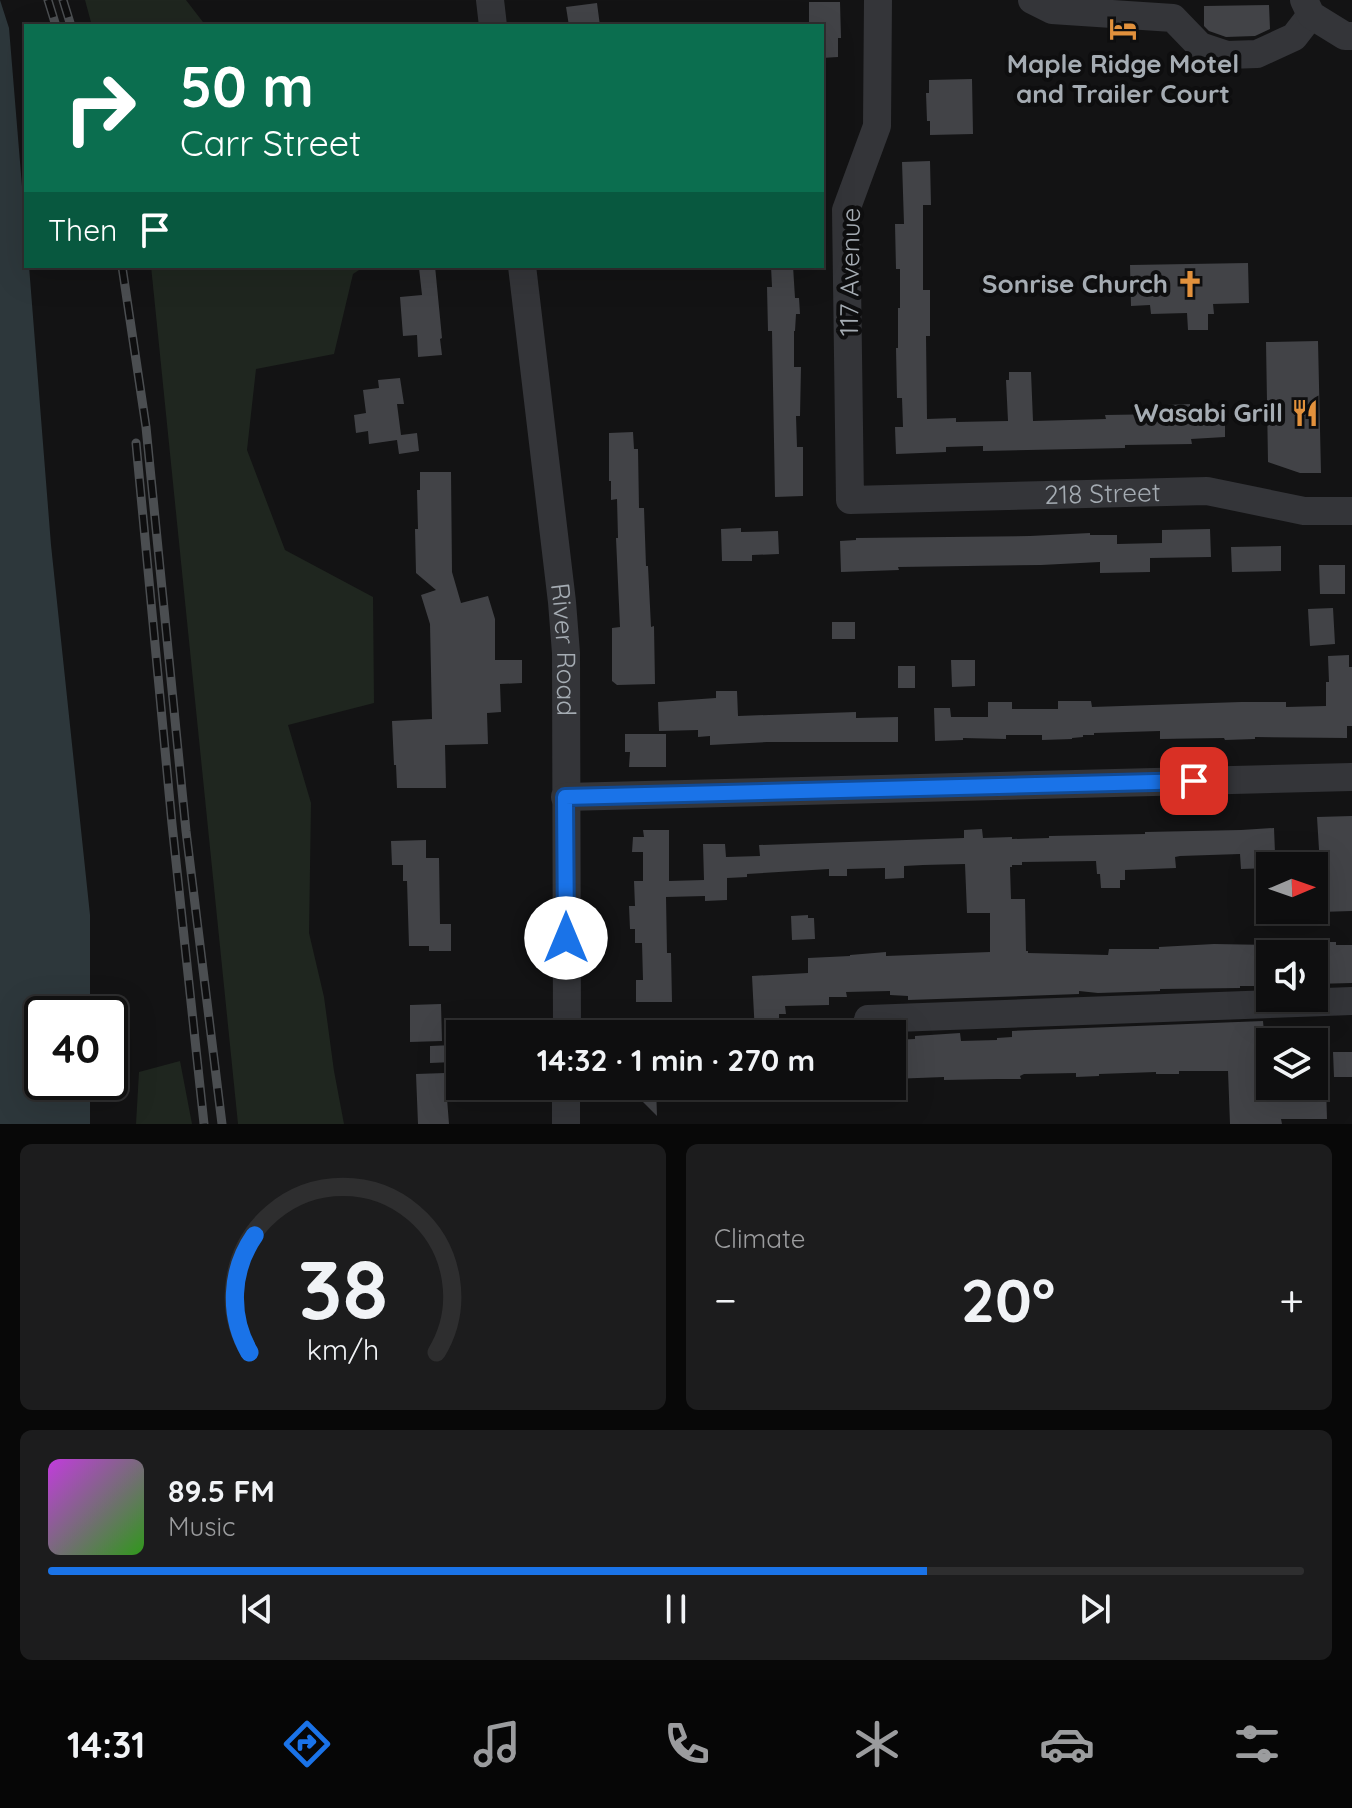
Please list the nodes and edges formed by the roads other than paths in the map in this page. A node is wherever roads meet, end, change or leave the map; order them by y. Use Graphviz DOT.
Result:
graph roads {
  1 [pos="490,0"];
  2 [pos="878,0"];
  3 [pos="1032,0"];
  4 [pos="1308,8"];
  5 [pos="493,24"];
  6 [pos="1352,36"];
  7 [pos="522,268"];
  8 [pos="850,500"];
  9 [pos="1352,511"];
  10 [pos="1352,777"];
  11 [pos="565,797"];
  12 [pos="1352,1001"];
  13 [pos="868,1019"];
  14 [pos="567,1020"];
  15 [pos="566,1100"];
  16 [pos="566,1124"];
  1 -- 5 [label="street"];
  2 -- 8 [label="street, 117 Avenue"];
  3 -- 4 [label="street"];
  4 -- 6 [label="street"];
  7 -- 11 [label="street, River Road"];
  8 -- 9 [label="street, 218 Street"];
  10 -- 11 [label="street"];
  11 -- 14 [label="street, River Road"];
  12 -- 13 [label="street"];
  15 -- 16 [label="street"];
}
